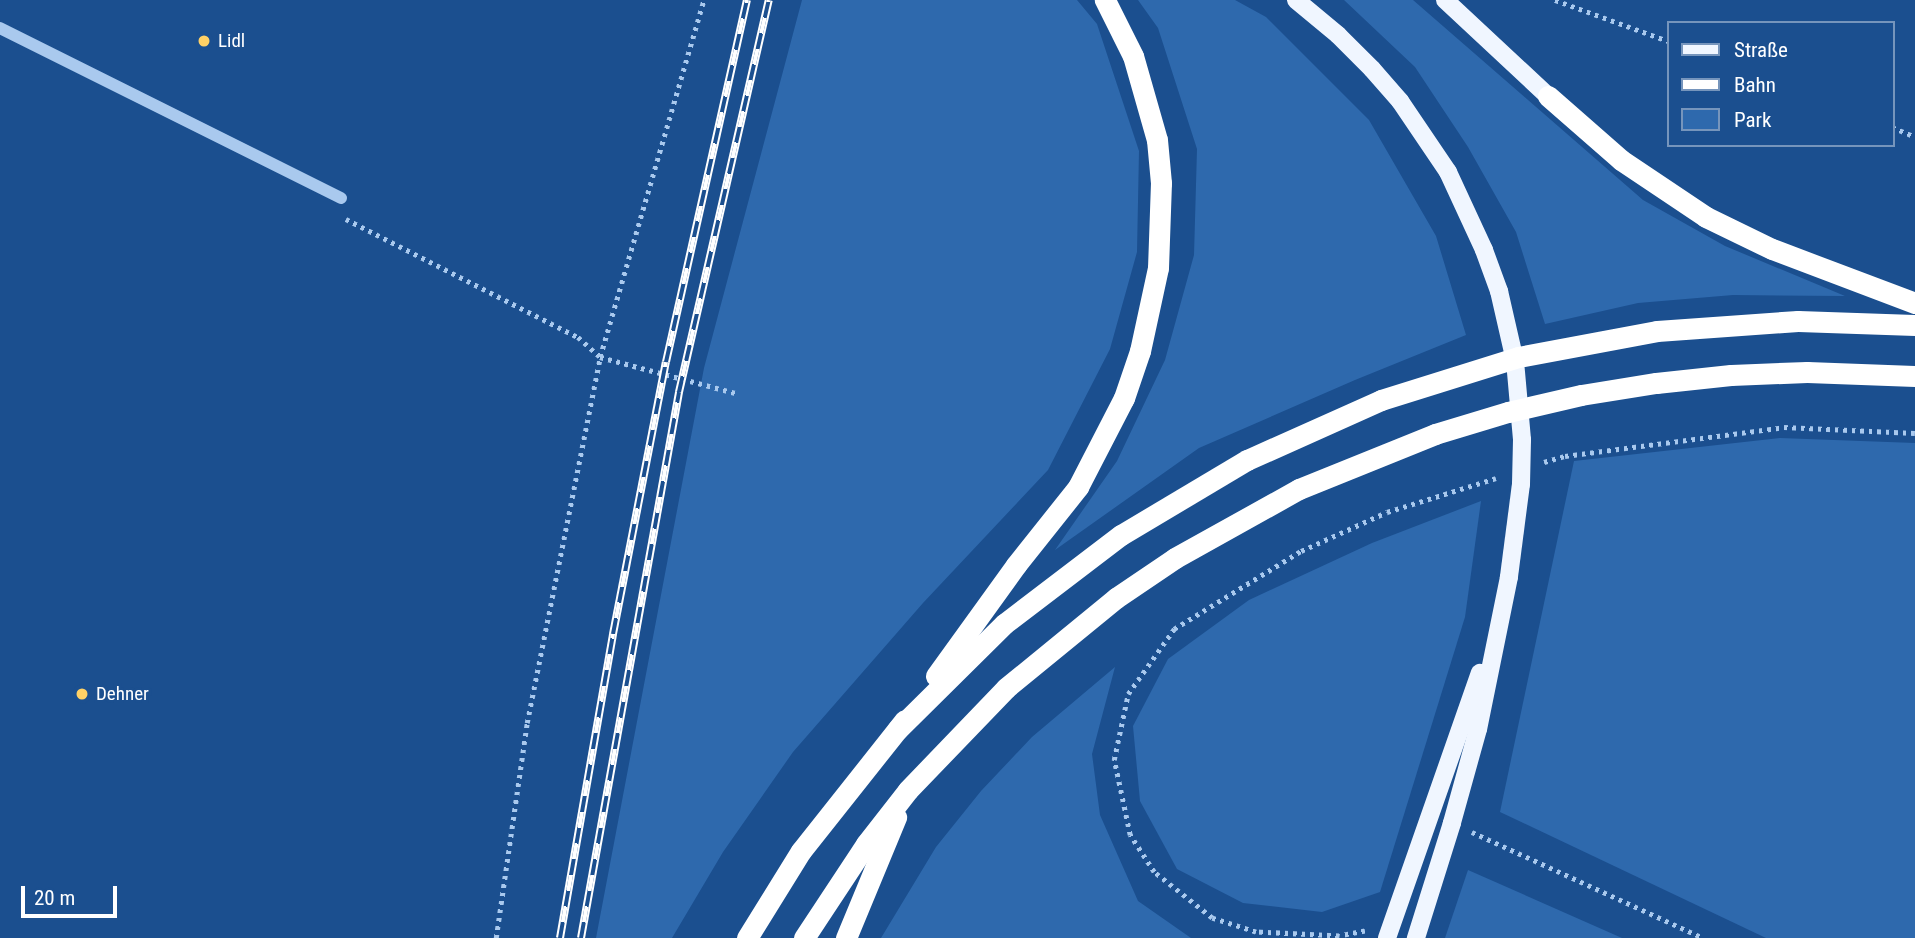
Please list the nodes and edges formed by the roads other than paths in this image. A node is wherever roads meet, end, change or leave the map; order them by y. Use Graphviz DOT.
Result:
graph roads {
  1 [pos="1105,0"];
  2 [pos="1296,0"];
  3 [pos="1445,0"];
  4 [pos="0,28"];
  5 [pos="1548,96"];
  6 [pos="341,198"];
  7 [pos="1915,303"];
  8 [pos="1915,326"];
  9 [pos="1915,376"];
  10 [pos="1498,624"];
  11 [pos="897,730"];
  12 [pos="908,790"];
  13 [pos="1389,932"];
  14 [pos="747,938"];
  15 [pos="804,938"];
  16 [pos="846,938"];
  17 [pos="1416,938"];
  1 -- 11 [label="highway"];
  2 -- 10 [label="main road"];
  3 -- 5 [label="main road"];
  4 -- 6 [label="street"];
  5 -- 7 [label="highway"];
  8 -- 11 [label="highway"];
  9 -- 12 [label="highway"];
  10 -- 13 [label="main road"];
  10 -- 17 [label="main road"];
  11 -- 14 [label="highway"];
  12 -- 15 [label="highway"];
  12 -- 16 [label="highway"];
}
